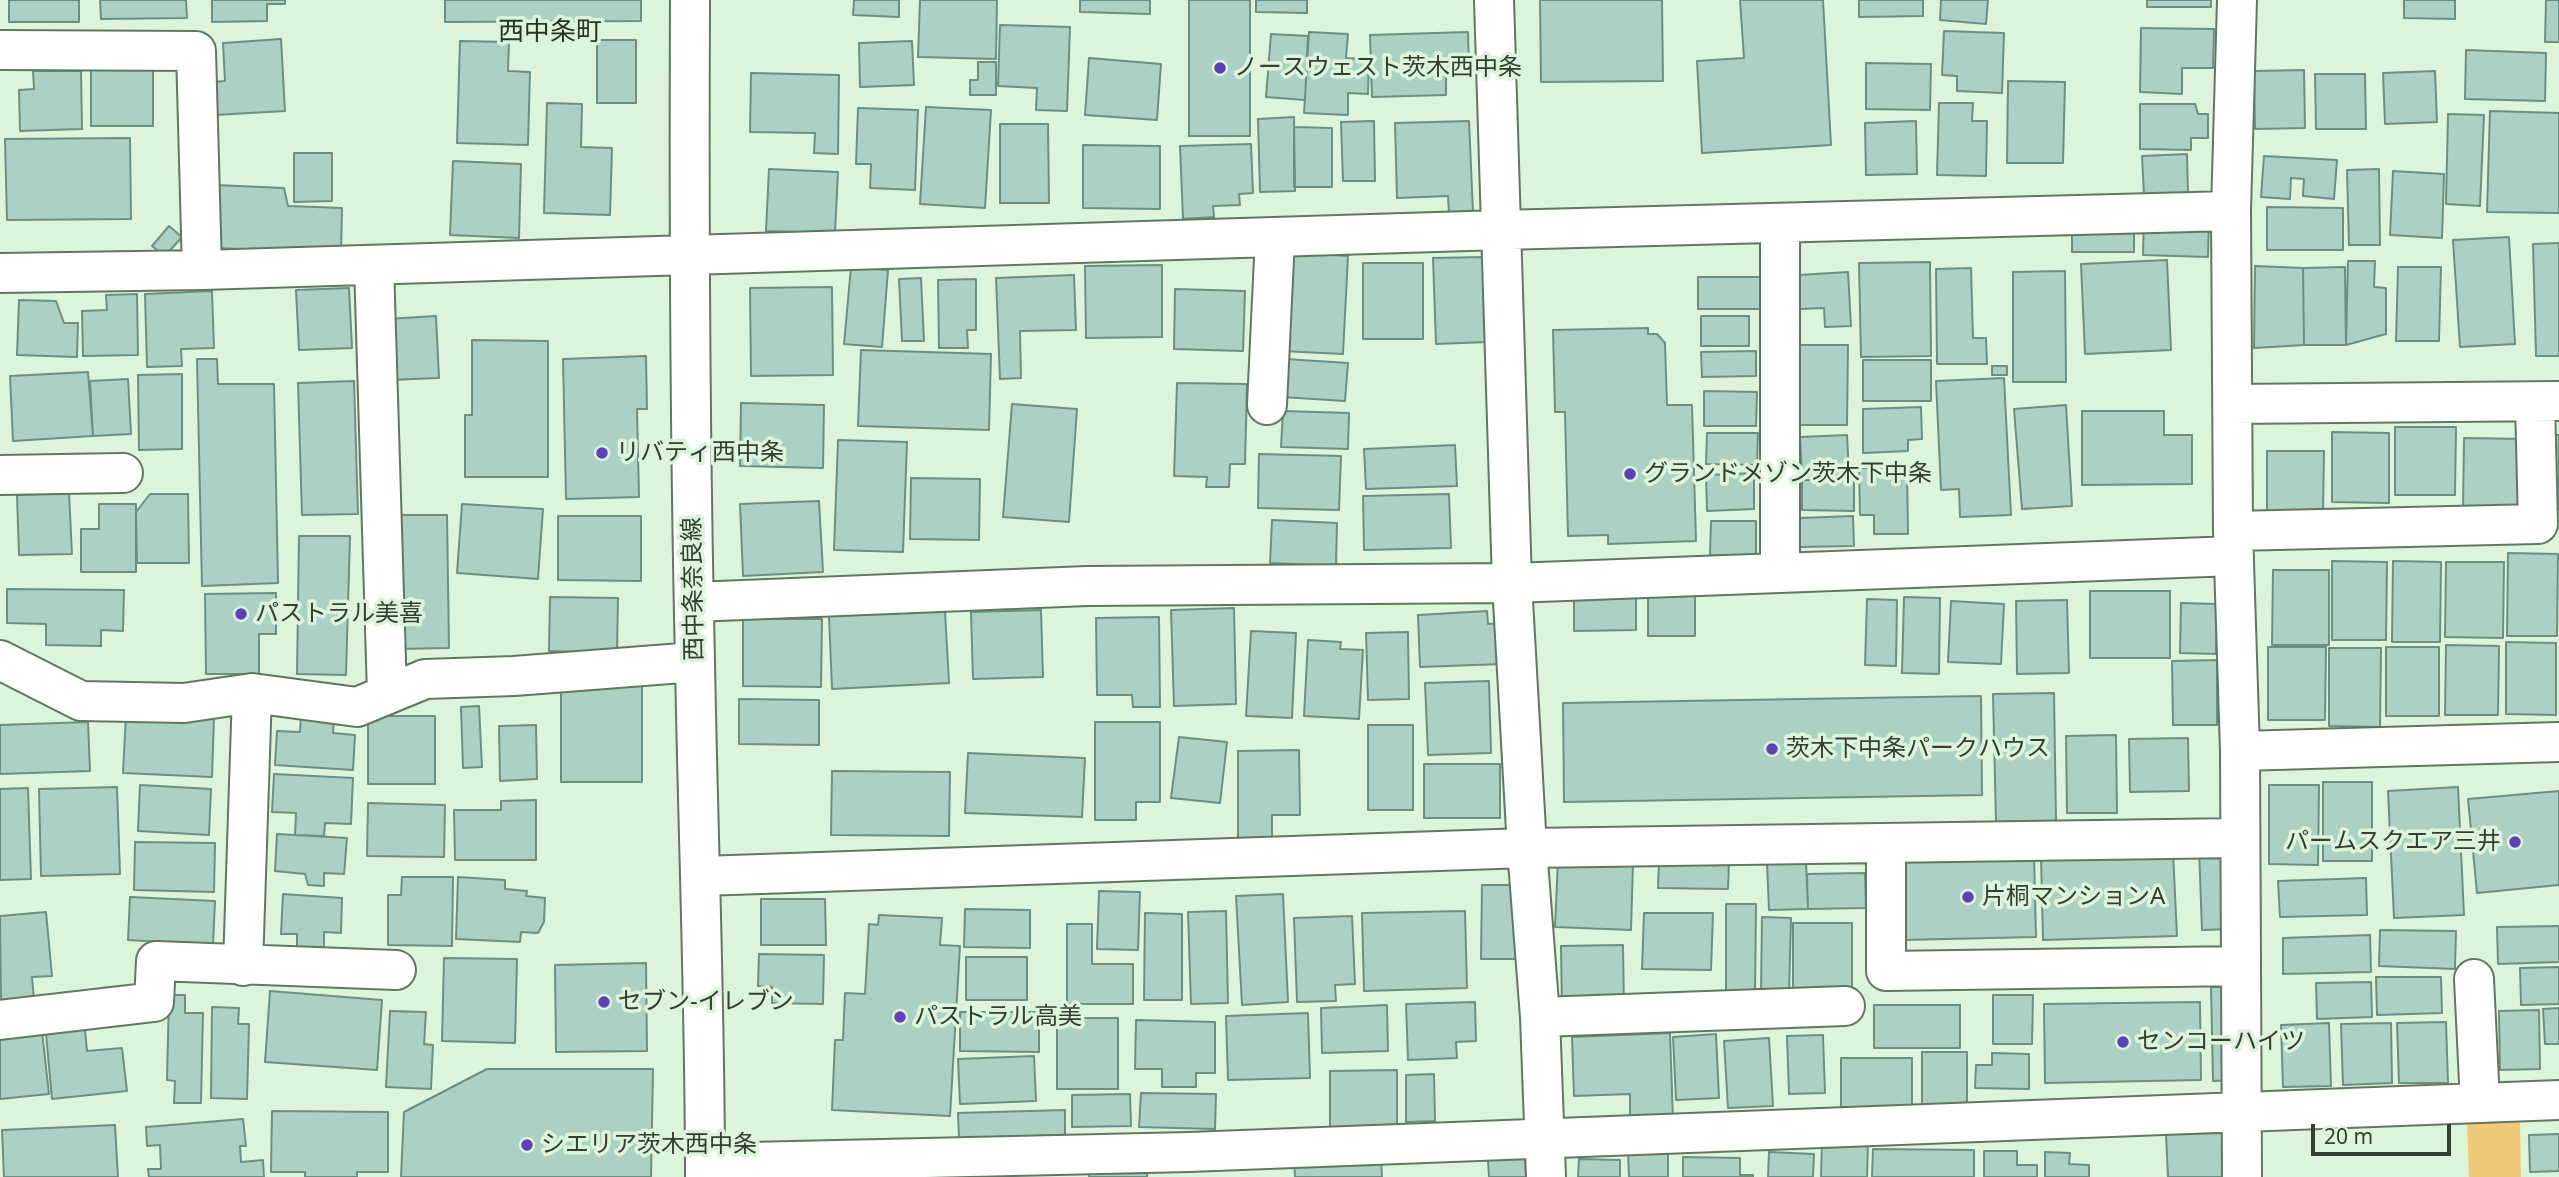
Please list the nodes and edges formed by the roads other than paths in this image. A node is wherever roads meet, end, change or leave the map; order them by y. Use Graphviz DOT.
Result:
graph roads {
  1 [pos="690,0"];
  2 [pos="1494,0"];
  3 [pos="2237,0"];
  4 [pos="0,50"];
  5 [pos="2231,211"];
  6 [pos="1780,223"];
  7 [pos="1501,230"];
  8 [pos="1275,237"];
  9 [pos="689,255"];
  10 [pos="374,265"];
  11 [pos="202,270"];
  12 [pos="0,273"];
  13 [pos="2547,402"];
  14 [pos="2233,404"];
  15 [pos="1267,405"];
  16 [pos="123,472"];
  17 [pos="0,475"];
  18 [pos="2234,543"];
  19 [pos="1780,573"];
  20 [pos="1512,583"];
  21 [pos="694,602"];
  22 [pos="0,660"];
  23 [pos="695,662"];
  24 [pos="252,693"];
  25 [pos="387,694"];
  26 [pos="2559,742"];
  27 [pos="2240,751"];
  28 [pos="2238,838"];
  29 [pos="1886,843"];
  30 [pos="1527,848"];
  31 [pos="702,876"];
  32 [pos="243,966"];
  33 [pos="2240,966"];
  34 [pos="396,970"];
  35 [pos="2474,979"];
  36 [pos="1844,1006"];
  37 [pos="1540,1017"];
  38 [pos="0,1020"];
  39 [pos="2559,1100"];
  40 [pos="2480,1103"];
  41 [pos="2240,1111"];
  42 [pos="1545,1138"];
  43 [pos="1190,1165"];
  44 [pos="955,1167"];
  45 [pos="705,1170"];
  46 [pos="1546,1177"];
  47 [pos="2242,1177"];
  1 -- 9 [label="street, 西中条奈良線"];
  2 -- 7 [label="street"];
  3 -- 5 [label="street"];
  4 -- 11 [label="street"];
  5 -- 6 [label="street"];
  5 -- 14 [label="street"];
  6 -- 7 [label="street"];
  6 -- 19 [label="street"];
  7 -- 8 [label="street"];
  7 -- 20 [label="street"];
  8 -- 9 [label="street"];
  8 -- 15 [label="street"];
  9 -- 10 [label="street"];
  9 -- 21 [label="street, 西中条奈良線"];
  10 -- 11 [label="street"];
  10 -- 25 [label="street"];
  11 -- 12 [label="street"];
  13 -- 14 [label="street"];
  13 -- 18 [label="street"];
  14 -- 18 [label="street"];
  16 -- 17 [label="street"];
  18 -- 19 [label="street"];
  18 -- 27 [label="street"];
  19 -- 20 [label="street"];
  20 -- 21 [label="street"];
  20 -- 30 [label="street"];
  21 -- 23 [label="street, 西中条奈良線"];
  22 -- 24 [label="street"];
  23 -- 25 [label="street"];
  23 -- 31 [label="street, 西中条奈良線"];
  24 -- 25 [label="street"];
  24 -- 32 [label="street"];
  26 -- 27 [label="street"];
  27 -- 28 [label="street"];
  28 -- 29 [label="street"];
  28 -- 33 [label="street"];
  29 -- 30 [label="street"];
  29 -- 33 [label="street"];
  30 -- 31 [label="street"];
  30 -- 37 [label="street"];
  31 -- 45 [label="street, 西中条奈良線"];
  32 -- 34 [label="street"];
  32 -- 38 [label="street"];
  33 -- 41 [label="street"];
  35 -- 40 [label="street"];
  36 -- 37 [label="street"];
  37 -- 42 [label="street"];
  39 -- 40 [label="street"];
  40 -- 41 [label="street"];
  41 -- 42 [label="street"];
  41 -- 47 [label="street"];
  42 -- 43 [label="street"];
  42 -- 46 [label="street"];
  43 -- 44 [label="street"];
  44 -- 45 [label="street"];
}
